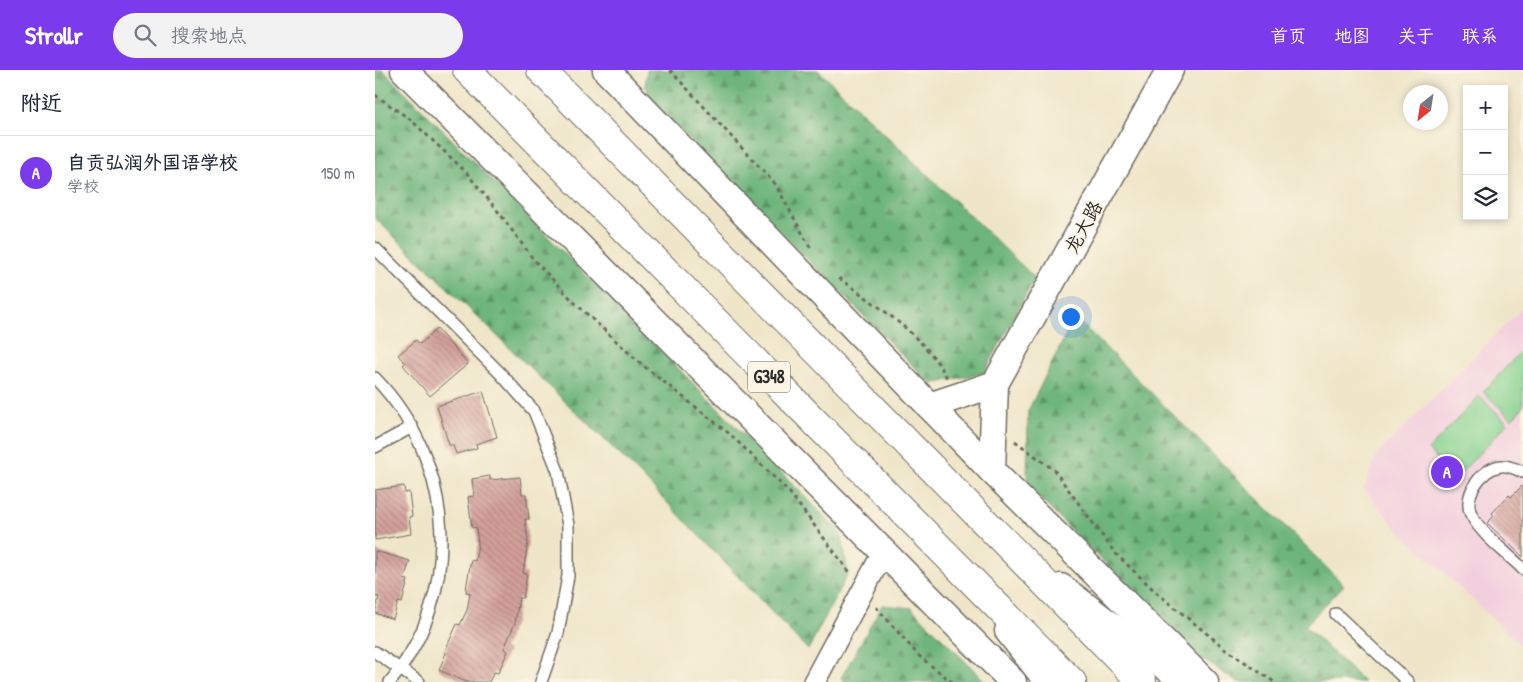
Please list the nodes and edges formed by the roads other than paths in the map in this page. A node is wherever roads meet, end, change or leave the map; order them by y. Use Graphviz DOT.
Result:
graph roads {
  1 [pos="404,70"];
  2 [pos="467,70"];
  3 [pos="541,70"];
  4 [pos="1170,70"];
  5 [pos="616,76"];
  6 [pos="375,248"];
  7 [pos="375,378"];
  8 [pos="995,384"];
  9 [pos="929,406"];
  10 [pos="412,427"];
  11 [pos="375,447"];
  12 [pos="992,471"];
  13 [pos="1523,472"];
  14 [pos="1003,542"];
  15 [pos="883,553"];
  16 [pos="1523,569"];
  17 [pos="966,577"];
  18 [pos="1336,614"];
  19 [pos="375,652"];
  20 [pos="400,669"];
  21 [pos="390,682"];
  22 [pos="419,682"];
  23 [pos="541,682"];
  24 [pos="814,682"];
  25 [pos="1013,682"];
  26 [pos="1047,682"];
  27 [pos="1072,682"];
  28 [pos="1142,682"];
  29 [pos="1185,682"];
  30 [pos="1205,682"];
  31 [pos="1408,682"];
  1 -- 15 [label="street"];
  2 -- 17 [label="highway, G348"];
  3 -- 14 [label="highway, G348"];
  4 -- 8 [label="street, 龙大路"];
  5 -- 9 [label="street"];
  6 -- 23 [label="lane"];
  7 -- 10 [label="lane"];
  8 -- 9 [label="street"];
  8 -- 12 [label="street"];
  9 -- 12 [label="street"];
  10 -- 11 [label="lane"];
  10 -- 20 [label="lane"];
  12 -- 30 [label="street"];
  13 -- 16 [label="lane"];
  14 -- 28 [label="highway, G348"];
  14 -- 29 [label="street"];
  15 -- 24 [label="street"];
  15 -- 25 [label="street"];
  17 -- 26 [label="street"];
  17 -- 27 [label="highway, G348"];
  18 -- 31 [label="lane"];
  19 -- 20 [label="lane"];
  20 -- 21 [label="lane"];
  20 -- 22 [label="lane"];
}
